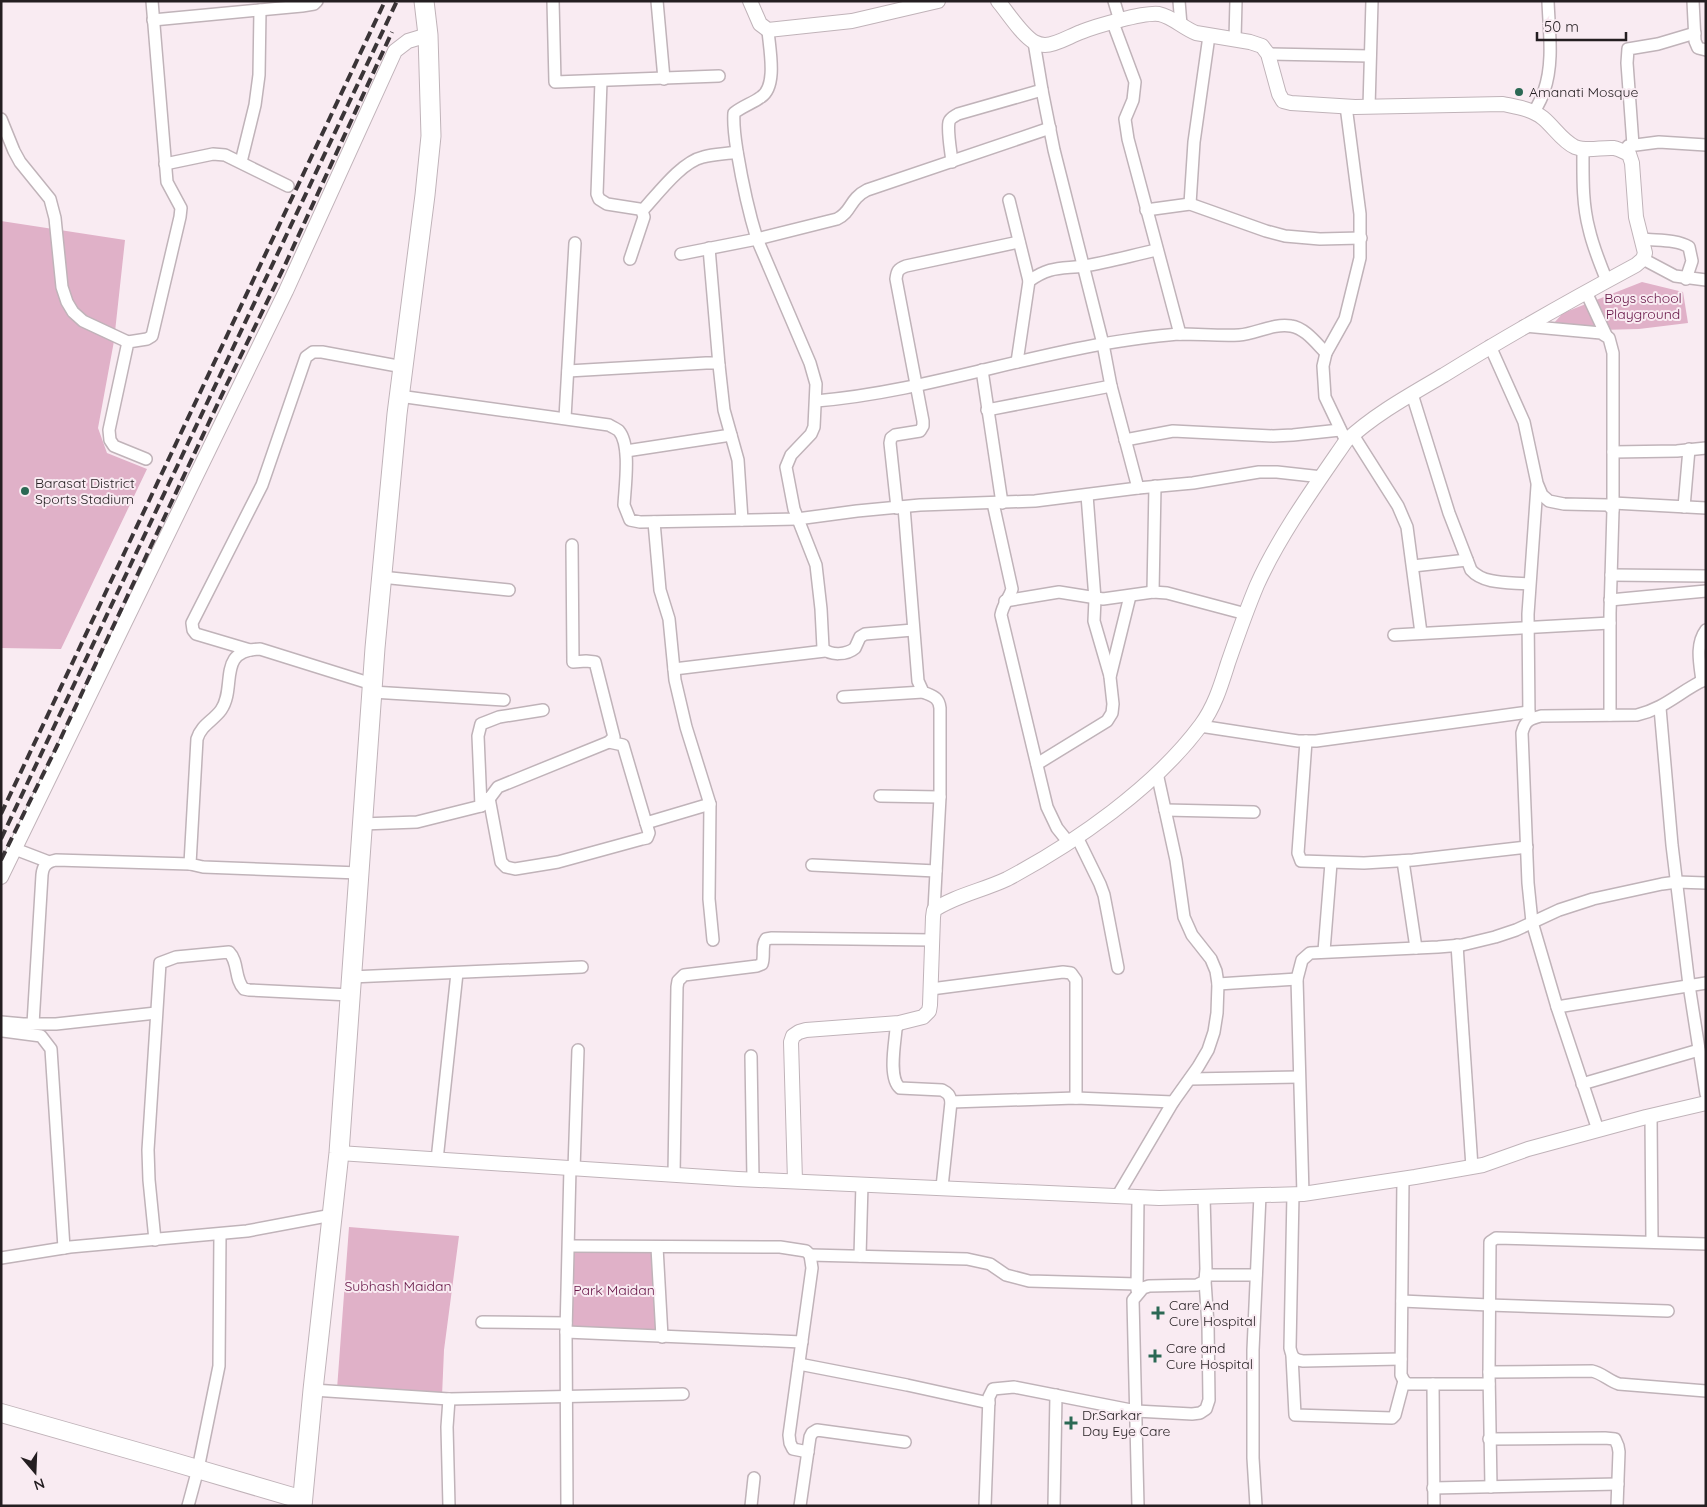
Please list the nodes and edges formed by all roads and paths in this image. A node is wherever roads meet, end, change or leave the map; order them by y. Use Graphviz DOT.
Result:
graph roads {
  1 [pos="152,1"];
  2 [pos="317,1"];
  3 [pos="424,1"];
  4 [pos="553,1"];
  5 [pos="657,1"];
  6 [pos="750,1"];
  7 [pos="938,1"];
  8 [pos="998,1"];
  9 [pos="1114,1"];
  10 [pos="1179,1"];
  11 [pos="1236,1"];
  12 [pos="1372,1"];
  13 [pos="1548,1"];
  14 [pos="1693,1"];
  15 [pos="260,10"];
  16 [pos="153,20"];
  17 [pos="1117,22"];
  18 [pos="1181,25"];
  19 [pos="768,30"];
  20 [pos="1695,32"];
  21 [pos="428,35"];
  22 [pos="1209,36"];
  23 [pos="1235,39"];
  24 [pos="1034,42"];
  25 [pos="1706,50"];
  26 [pos="1268,54"];
  27 [pos="1370,56"];
  28 [pos="720,76"];
  29 [pos="664,79"];
  30 [pos="601,81"];
  31 [pos="1042,90"];
  32 [pos="1346,106"];
  33 [pos="1369,106"];
  34 [pos="1534,112"];
  35 [pos="1,118"];
  36 [pos="1050,128"];
  37 [pos="1633,145"];
  38 [pos="1706,145"];
  39 [pos="1583,148"];
  40 [pos="1616,148"];
  41 [pos="738,152"];
  42 [pos="242,162"];
  43 [pos="952,162"];
  44 [pos="165,164"];
  45 [pos="288,186"];
  46 [pos="1009,200"];
  47 [pos="1190,204"];
  48 [pos="1146,210"];
  49 [pos="642,211"];
  50 [pos="1361,238"];
  51 [pos="757,239"];
  52 [pos="1642,239"];
  53 [pos="1019,242"];
  54 [pos="576,243"];
  55 [pos="709,248"];
  56 [pos="1157,250"];
  57 [pos="680,254"];
  58 [pos="630,259"];
  59 [pos="1644,259"];
  60 [pos="1083,266"];
  61 [pos="1686,278"];
  62 [pos="1706,280"];
  63 [pos="1029,281"];
  64 [pos="1606,281"];
  65 [pos="1586,292"];
  66 [pos="1524,326"];
  67 [pos="1180,334"];
  68 [pos="1606,335"];
  69 [pos="128,342"];
  70 [pos="1103,344"];
  71 [pos="1490,346"];
  72 [pos="1326,353"];
  73 [pos="1017,362"];
  74 [pos="719,365"];
  75 [pos="403,367"];
  76 [pos="982,370"];
  77 [pos="568,371"];
  78 [pos="916,386"];
  79 [pos="1111,386"];
  80 [pos="1412,394"];
  81 [pos="399,396"];
  82 [pos="816,401"];
  83 [pos="988,410"];
  84 [pos="565,418"];
  85 [pos="731,435"];
  86 [pos="1346,435"];
  87 [pos="1125,440"];
  88 [pos="1706,448"];
  89 [pos="626,450"];
  90 [pos="1689,450"];
  91 [pos="1613,452"];
  92 [pos="146,459"];
  93 [pos="1322,477"];
  94 [pos="1537,483"];
  95 [pos="1155,486"];
  96 [pos="1138,488"];
  97 [pos="1087,495"];
  98 [pos="998,503"];
  99 [pos="900,507"];
  100 [pos="1613,507"];
  101 [pos="1684,507"];
  102 [pos="1706,508"];
  103 [pos="798,519"];
  104 [pos="742,520"];
  105 [pos="654,522"];
  106 [pos="572,545"];
  107 [pos="1467,560"];
  108 [pos="1412,566"];
  109 [pos="1611,575"];
  110 [pos="1706,576"];
  111 [pos="381,577"];
  112 [pos="1529,584"];
  113 [pos="509,590"];
  114 [pos="1706,591"];
  115 [pos="1153,592"];
  116 [pos="1130,596"];
  117 [pos="1095,599"];
  118 [pos="1610,600"];
  119 [pos="1005,601"];
  120 [pos="1246,614"];
  121 [pos="1610,623"];
  122 [pos="1528,628"];
  123 [pos="912,630"];
  124 [pos="1706,630"];
  125 [pos="1421,633"];
  126 [pos="1394,635"];
  127 [pos="250,650"];
  128 [pos="825,651"];
  129 [pos="674,669"];
  130 [pos="1110,677"];
  131 [pos="1704,680"];
  132 [pos="372,688"];
  133 [pos="923,692"];
  134 [pos="843,697"];
  135 [pos="504,700"];
  136 [pos="1660,708"];
  137 [pos="543,710"];
  138 [pos="1529,715"];
  139 [pos="1610,715"];
  140 [pos="1200,726"];
  141 [pos="1306,740"];
  142 [pos="609,742"];
  143 [pos="1037,764"];
  144 [pos="1158,773"];
  145 [pos="880,796"];
  146 [pos="940,797"];
  147 [pos="485,802"];
  148 [pos="710,804"];
  149 [pos="1165,810"];
  150 [pos="1254,812"];
  151 [pos="646,823"];
  152 [pos="362,824"];
  153 [pos="1073,840"];
  154 [pos="1527,847"];
  155 [pos="15,850"];
  156 [pos="1403,861"];
  157 [pos="49,862"];
  158 [pos="1331,863"];
  159 [pos="190,864"];
  160 [pos="812,865"];
  161 [pos="936,871"];
  162 [pos="359,874"];
  163 [pos="1,877"];
  164 [pos="1676,882"];
  165 [pos="1706,883"];
  166 [pos="934,910"];
  167 [pos="1532,922"];
  168 [pos="712,940"];
  169 [pos="932,940"];
  170 [pos="1457,946"];
  171 [pos="1416,948"];
  172 [pos="1324,951"];
  173 [pos="582,967"];
  174 [pos="1118,968"];
  175 [pos="457,973"];
  176 [pos="1297,979"];
  177 [pos="1706,983"];
  178 [pos="1218,984"];
  179 [pos="1689,985"];
  180 [pos="351,986"];
  181 [pos="931,989"];
  182 [pos="1557,1007"];
  183 [pos="156,1013"];
  184 [pos="900,1023"];
  185 [pos="33,1024"];
  186 [pos="3,1029"];
  187 [pos="578,1050"];
  188 [pos="1699,1050"];
  189 [pos="751,1056"];
  190 [pos="1299,1077"];
  191 [pos="1190,1078"];
  192 [pos="1582,1084"];
  193 [pos="1706,1094"];
  194 [pos="1076,1098"];
  195 [pos="951,1102"];
  196 [pos="1173,1102"];
  197 [pos="1706,1103"];
  198 [pos="1651,1116"];
  199 [pos="1598,1130"];
  200 [pos="339,1153"];
  201 [pos="437,1160"];
  202 [pos="1472,1167"];
  203 [pos="572,1168"];
  204 [pos="674,1175"];
  205 [pos="754,1179"];
  206 [pos="1403,1179"];
  207 [pos="795,1181"];
  208 [pos="862,1184"];
  209 [pos="942,1187"];
  210 [pos="1298,1194"];
  211 [pos="1260,1195"];
  212 [pos="1118,1196"];
  213 [pos="1138,1196"];
  214 [pos="1204,1197"];
  215 [pos="332,1215"];
  216 [pos="220,1234"];
  217 [pos="155,1240"];
  218 [pos="1652,1241"];
  219 [pos="1706,1244"];
  220 [pos="569,1246"];
  221 [pos="657,1247"];
  222 [pos="64,1248"];
  223 [pos="810,1255"];
  224 [pos="860,1256"];
  225 [pos="1,1258"];
  226 [pos="1256,1275"];
  227 [pos="1206,1278"];
  228 [pos="1137,1288"];
  229 [pos="1402,1301"];
  230 [pos="1489,1306"];
  231 [pos="1668,1311"];
  232 [pos="482,1322"];
  233 [pos="566,1327"];
  234 [pos="662,1337"];
  235 [pos="802,1342"];
  236 [pos="1292,1356"];
  237 [pos="1401,1359"];
  238 [pos="799,1364"];
  239 [pos="1489,1372"];
  240 [pos="1404,1382"];
  241 [pos="1434,1384"];
  242 [pos="1489,1384"];
  243 [pos="313,1390"];
  244 [pos="1706,1391"];
  245 [pos="683,1394"];
  246 [pos="1056,1395"];
  247 [pos="566,1396"];
  248 [pos="449,1399"];
  249 [pos="989,1403"];
  250 [pos="1136,1411"];
  251 [pos="1,1413"];
  252 [pos="1490,1439"];
  253 [pos="905,1442"];
  254 [pos="808,1452"];
  255 [pos="198,1469"];
  256 [pos="754,1478"];
  257 [pos="1618,1484"];
  258 [pos="1491,1487"];
  259 [pos="1433,1488"];
  260 [pos="302,1503"];
  261 [pos="188,1506"];
  262 [pos="450,1506"];
  263 [pos="567,1506"];
  264 [pos="751,1506"];
  265 [pos="800,1506"];
  266 [pos="985,1506"];
  267 [pos="1054,1506"];
  268 [pos="1138,1506"];
  269 [pos="1256,1506"];
  270 [pos="1434,1506"];
  271 [pos="1617,1506"];
  1 -- 16 [label="street"];
  2 -- 15 [label="street"];
  3 -- 21 [label="highway"];
  4 -- 30 [label="street"];
  5 -- 29 [label="street"];
  6 -- 19 [label="street"];
  7 -- 19 [label="street"];
  8 -- 24 [label="street"];
  9 -- 17 [label="street"];
  10 -- 18 [label="street"];
  11 -- 23 [label="street"];
  12 -- 27 [label="street"];
  13 -- 34 [label="street"];
  14 -- 20 [label="street"];
  15 -- 16 [label="street"];
  15 -- 42 [label="street"];
  16 -- 44 [label="street"];
  17 -- 18 [label="street"];
  17 -- 24 [label="street"];
  17 -- 48 [label="street"];
  18 -- 22 [label="street"];
  19 -- 41 [label="street"];
  20 -- 25 [label="street"];
  20 -- 37 [label="street"];
  21 -- 75 [label="highway"];
  21 -- 155 [label="street"];
  22 -- 23 [label="street"];
  22 -- 47 [label="street"];
  23 -- 26 [label="street"];
  24 -- 31 [label="street"];
  26 -- 27 [label="street"];
  26 -- 32 [label="street"];
  27 -- 33 [label="street"];
  28 -- 29 [label="street"];
  29 -- 30 [label="street"];
  30 -- 49 [label="street"];
  31 -- 36 [label="street"];
  31 -- 43 [label="street"];
  32 -- 33 [label="street"];
  32 -- 50 [label="street"];
  33 -- 34 [label="street"];
  34 -- 39 [label="street"];
  35 -- 69 [label="street"];
  36 -- 43 [label="street"];
  36 -- 60 [label="street"];
  37 -- 38 [label="street"];
  37 -- 40 [label="street"];
  39 -- 40 [label="street"];
  39 -- 64 [label="street"];
  40 -- 52 [label="street"];
  41 -- 49 [label="street"];
  41 -- 51 [label="street"];
  42 -- 44 [label="street"];
  42 -- 45 [label="street"];
  43 -- 51 [label="street"];
  44 -- 69 [label="street"];
  46 -- 53 [label="street"];
  47 -- 48 [label="street"];
  47 -- 50 [label="street"];
  48 -- 56 [label="street"];
  49 -- 58 [label="street"];
  50 -- 72 [label="street"];
  51 -- 55 [label="street"];
  51 -- 82 [label="street"];
  52 -- 59 [label="street"];
  52 -- 61 [label="street"];
  53 -- 63 [label="street"];
  53 -- 78 [label="street"];
  54 -- 77 [label="street"];
  55 -- 57 [label="street"];
  55 -- 74 [label="street"];
  56 -- 60 [label="street"];
  56 -- 67 [label="street"];
  59 -- 61 [label="street"];
  59 -- 64 [label="street"];
  60 -- 63 [label="street"];
  60 -- 70 [label="street"];
  61 -- 62 [label="street"];
  63 -- 73 [label="street"];
  64 -- 65 [label="street"];
  65 -- 66 [label="street"];
  65 -- 68 [label="street"];
  66 -- 68 [label="street"];
  66 -- 71 [label="street"];
  67 -- 70 [label="street"];
  67 -- 72 [label="street"];
  68 -- 91 [label="street"];
  69 -- 92 [label="street"];
  70 -- 73 [label="street"];
  70 -- 79 [label="street"];
  71 -- 80 [label="street"];
  71 -- 94 [label="street"];
  72 -- 86 [label="street"];
  73 -- 76 [label="street"];
  74 -- 77 [label="street"];
  74 -- 85 [label="street"];
  75 -- 81 [label="highway"];
  75 -- 127 [label="street"];
  76 -- 78 [label="street"];
  76 -- 83 [label="street"];
  77 -- 84 [label="street"];
  78 -- 82 [label="street"];
  78 -- 99 [label="street"];
  79 -- 83 [label="street"];
  79 -- 87 [label="street"];
  80 -- 86 [label="street"];
  80 -- 107 [label="street"];
  81 -- 84 [label="street"];
  81 -- 111 [label="highway"];
  82 -- 103 [label="street"];
  83 -- 98 [label="street"];
  84 -- 89 [label="street"];
  85 -- 89 [label="street"];
  85 -- 104 [label="street"];
  86 -- 87 [label="street"];
  86 -- 93 [label="street"];
  86 -- 108 [label="street"];
  87 -- 96 [label="street"];
  88 -- 90 [label="street"];
  89 -- 105 [label="street"];
  90 -- 91 [label="street"];
  90 -- 101 [label="street"];
  91 -- 100 [label="street"];
  93 -- 95 [label="street"];
  93 -- 120 [label="street"];
  94 -- 100 [label="street"];
  94 -- 112 [label="street"];
  95 -- 96 [label="street"];
  95 -- 115 [label="street"];
  96 -- 97 [label="street"];
  97 -- 98 [label="street"];
  97 -- 117 [label="street"];
  98 -- 99 [label="street"];
  98 -- 119 [label="street"];
  99 -- 103 [label="street"];
  99 -- 123 [label="street"];
  100 -- 101 [label="street"];
  100 -- 109 [label="street"];
  101 -- 102 [label="street"];
  103 -- 104 [label="street"];
  103 -- 128 [label="street"];
  104 -- 105 [label="street"];
  105 -- 129 [label="street"];
  106 -- 142 [label="street"];
  107 -- 108 [label="street"];
  107 -- 112 [label="street"];
  108 -- 125 [label="street"];
  109 -- 110 [label="street"];
  109 -- 118 [label="street"];
  111 -- 113 [label="street"];
  111 -- 132 [label="highway"];
  112 -- 122 [label="street"];
  114 -- 118 [label="street"];
  115 -- 116 [label="street"];
  115 -- 120 [label="street"];
  116 -- 117 [label="street"];
  116 -- 130 [label="street"];
  117 -- 119 [label="street"];
  117 -- 130 [label="street"];
  118 -- 121 [label="street"];
  119 -- 143 [label="street"];
  120 -- 140 [label="street"];
  121 -- 122 [label="street"];
  121 -- 139 [label="street"];
  122 -- 125 [label="street"];
  122 -- 138 [label="street"];
  123 -- 128 [label="street"];
  123 -- 133 [label="street"];
  124 -- 131 [label="street"];
  125 -- 126 [label="street"];
  127 -- 132 [label="street"];
  127 -- 159 [label="street"];
  128 -- 129 [label="street"];
  129 -- 148 [label="street"];
  130 -- 143 [label="street"];
  131 -- 136 [label="street"];
  132 -- 135 [label="street"];
  132 -- 152 [label="highway"];
  133 -- 134 [label="street"];
  133 -- 146 [label="street"];
  136 -- 139 [label="street"];
  136 -- 164 [label="street"];
  137 -- 147 [label="street"];
  138 -- 139 [label="street"];
  138 -- 141 [label="street"];
  138 -- 154 [label="street"];
  140 -- 141 [label="street"];
  140 -- 144 [label="street"];
  141 -- 158 [label="street"];
  142 -- 147 [label="street"];
  142 -- 151 [label="street"];
  143 -- 153 [label="street"];
  144 -- 149 [label="street"];
  144 -- 153 [label="street"];
  145 -- 146 [label="street"];
  146 -- 161 [label="street"];
  147 -- 151 [label="street"];
  147 -- 152 [label="street"];
  148 -- 151 [label="street"];
  148 -- 168 [label="street"];
  149 -- 150 [label="street"];
  149 -- 178 [label="street"];
  152 -- 162 [label="highway"];
  153 -- 166 [label="street"];
  153 -- 174 [label="street"];
  154 -- 156 [label="street"];
  154 -- 167 [label="street"];
  155 -- 157 [label="street"];
  155 -- 163 [label="street"];
  156 -- 158 [label="street"];
  156 -- 171 [label="street"];
  157 -- 159 [label="street"];
  157 -- 185 [label="street"];
  158 -- 172 [label="street"];
  159 -- 162 [label="street"];
  160 -- 161 [label="street"];
  161 -- 166 [label="street"];
  162 -- 180 [label="highway"];
  164 -- 165 [label="street"];
  164 -- 167 [label="street"];
  164 -- 179 [label="street"];
  166 -- 169 [label="street"];
  167 -- 170 [label="street"];
  167 -- 182 [label="street"];
  169 -- 181 [label="street"];
  169 -- 204 [label="street"];
  170 -- 171 [label="street"];
  170 -- 202 [label="street"];
  171 -- 172 [label="street"];
  172 -- 176 [label="street"];
  173 -- 175 [label="street"];
  175 -- 180 [label="street"];
  175 -- 201 [label="street"];
  176 -- 178 [label="street"];
  176 -- 190 [label="street"];
  177 -- 179 [label="street"];
  178 -- 191 [label="street"];
  179 -- 182 [label="street"];
  179 -- 188 [label="street"];
  180 -- 183 [label="street"];
  180 -- 200 [label="highway"];
  181 -- 184 [label="street"];
  181 -- 194 [label="street"];
  182 -- 192 [label="street"];
  183 -- 185 [label="street"];
  183 -- 217 [label="street"];
  184 -- 195 [label="street"];
  184 -- 207 [label="street"];
  185 -- 186 [label="street"];
  186 -- 222 [label="street"];
  187 -- 203 [label="street"];
  188 -- 192 [label="street"];
  188 -- 193 [label="street"];
  189 -- 205 [label="street"];
  190 -- 191 [label="street"];
  190 -- 210 [label="street"];
  191 -- 196 [label="street"];
  192 -- 199 [label="street"];
  194 -- 195 [label="street"];
  194 -- 196 [label="street"];
  195 -- 209 [label="street"];
  196 -- 212 [label="street"];
  197 -- 198 [label="street"];
  198 -- 199 [label="street"];
  198 -- 218 [label="street"];
  199 -- 202 [label="street"];
  200 -- 201 [label="street"];
  200 -- 215 [label="highway"];
  201 -- 203 [label="street"];
  202 -- 206 [label="street"];
  203 -- 204 [label="street"];
  203 -- 220 [label="street"];
  204 -- 205 [label="street"];
  205 -- 207 [label="street"];
  206 -- 210 [label="street"];
  206 -- 229 [label="street"];
  207 -- 208 [label="street"];
  208 -- 209 [label="street"];
  208 -- 224 [label="street"];
  209 -- 212 [label="street"];
  210 -- 211 [label="street"];
  210 -- 236 [label="street"];
  211 -- 214 [label="street"];
  211 -- 226 [label="street"];
  212 -- 213 [label="street"];
  213 -- 214 [label="street"];
  213 -- 228 [label="street"];
  214 -- 227 [label="street"];
  215 -- 216 [label="street"];
  215 -- 243 [label="highway"];
  216 -- 217 [label="street"];
  216 -- 255 [label="street"];
  217 -- 222 [label="street"];
  218 -- 219 [label="street"];
  218 -- 230 [label="street"];
  220 -- 221 [label="street"];
  220 -- 233 [label="street"];
  221 -- 223 [label="street"];
  221 -- 234 [label="street"];
  222 -- 225 [label="street"];
  223 -- 224 [label="street"];
  223 -- 235 [label="street"];
  224 -- 228 [label="street"];
  226 -- 227 [label="street"];
  226 -- 269 [label="street"];
  227 -- 228 [label="street"];
  227 -- 250 [label="street"];
  228 -- 250 [label="street"];
  229 -- 230 [label="street"];
  229 -- 237 [label="street"];
  230 -- 231 [label="street"];
  230 -- 239 [label="street"];
  232 -- 233 [label="street"];
  233 -- 234 [label="street"];
  233 -- 247 [label="street"];
  234 -- 235 [label="street"];
  235 -- 238 [label="street"];
  236 -- 237 [label="street"];
  236 -- 240 [label="street"];
  237 -- 240 [label="street"];
  238 -- 249 [label="street"];
  238 -- 254 [label="street"];
  239 -- 242 [label="street"];
  239 -- 244 [label="street"];
  240 -- 241 [label="street"];
  241 -- 242 [label="street"];
  241 -- 259 [label="street"];
  242 -- 252 [label="street"];
  243 -- 248 [label="street"];
  243 -- 260 [label="highway"];
  245 -- 247 [label="street"];
  246 -- 249 [label="street"];
  246 -- 250 [label="street"];
  246 -- 267 [label="street"];
  247 -- 248 [label="street"];
  247 -- 263 [label="street"];
  248 -- 262 [label="street"];
  249 -- 266 [label="street"];
  250 -- 268 [label="street"];
  251 -- 255 [label="main road"];
  252 -- 257 [label="street"];
  252 -- 258 [label="street"];
  253 -- 254 [label="street"];
  254 -- 265 [label="street"];
  255 -- 260 [label="main road"];
  255 -- 261 [label="street"];
  256 -- 264 [label="street"];
  257 -- 258 [label="street"];
  257 -- 271 [label="street"];
  258 -- 259 [label="street"];
  259 -- 270 [label="street"];
}
